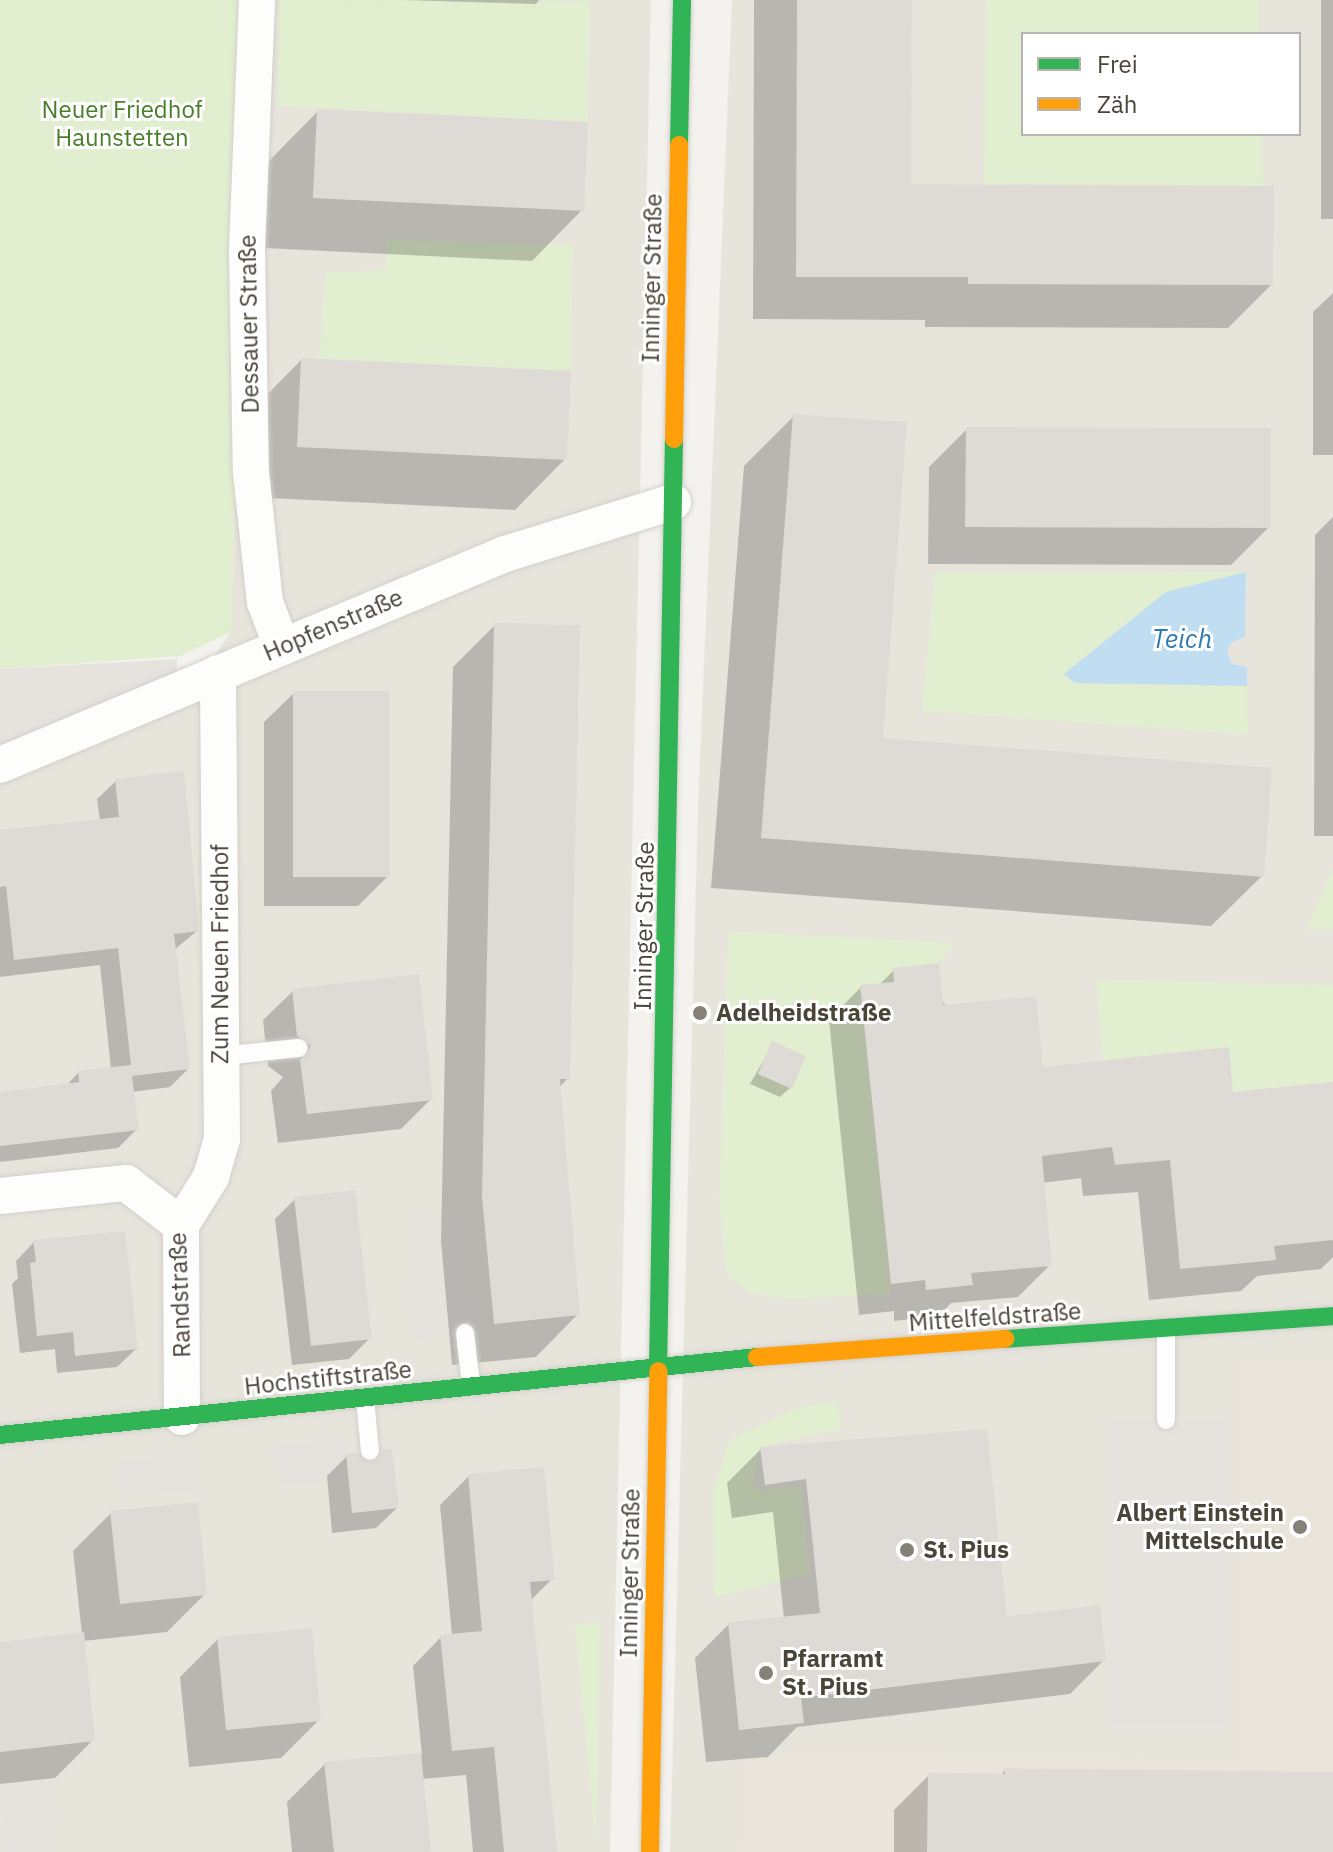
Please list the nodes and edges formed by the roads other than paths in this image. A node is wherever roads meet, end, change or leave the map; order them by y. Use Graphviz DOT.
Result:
graph roads {
  1 [pos="257,0"];
  2 [pos="682,0"];
  3 [pos="673,502"];
  4 [pos="281,645"];
  5 [pos="218,673"];
  6 [pos="0,765"];
  7 [pos="299,1048"];
  8 [pos="221,1056"];
  9 [pos="0,1196"];
  10 [pos="181,1225"];
  11 [pos="1333,1316"];
  12 [pos="1166,1329"];
  13 [pos="465,1333"];
  14 [pos="660,1364"];
  15 [pos="471,1388"];
  16 [pos="365,1399"];
  17 [pos="182,1417"];
  18 [pos="1166,1420"];
  19 [pos="0,1435"];
  20 [pos="370,1451"];
  21 [pos="650,1852"];
  1 -- 4 [label="street, Dessauer Straße"];
  2 -- 3 [label="main road, Inninger Straße"];
  3 -- 4 [label="street, Hopfenstraße"];
  3 -- 14 [label="main road, Inninger Straße"];
  4 -- 5 [label="street, Hopfenstraße"];
  5 -- 6 [label="street, Hopfenstraße"];
  5 -- 8 [label="street, Zum Neuen Friedhof"];
  7 -- 8 [label="lane"];
  8 -- 10 [label="street, Zum Neuen Friedhof"];
  9 -- 10 [label="street, Randstraße"];
  10 -- 17 [label="street, Randstraße"];
  11 -- 12 [label="main road, Mittelfeldstraße"];
  12 -- 14 [label="main road, Mittelfeldstraße"];
  12 -- 18 [label="lane"];
  13 -- 15 [label="lane"];
  14 -- 15 [label="main road, Hochstiftstraße"];
  14 -- 21 [label="main road, Inninger Straße"];
  15 -- 16 [label="main road, Hochstiftstraße"];
  16 -- 17 [label="main road, Hochstiftstraße"];
  16 -- 20 [label="lane"];
  17 -- 19 [label="main road, Hochstiftstraße"];
}
